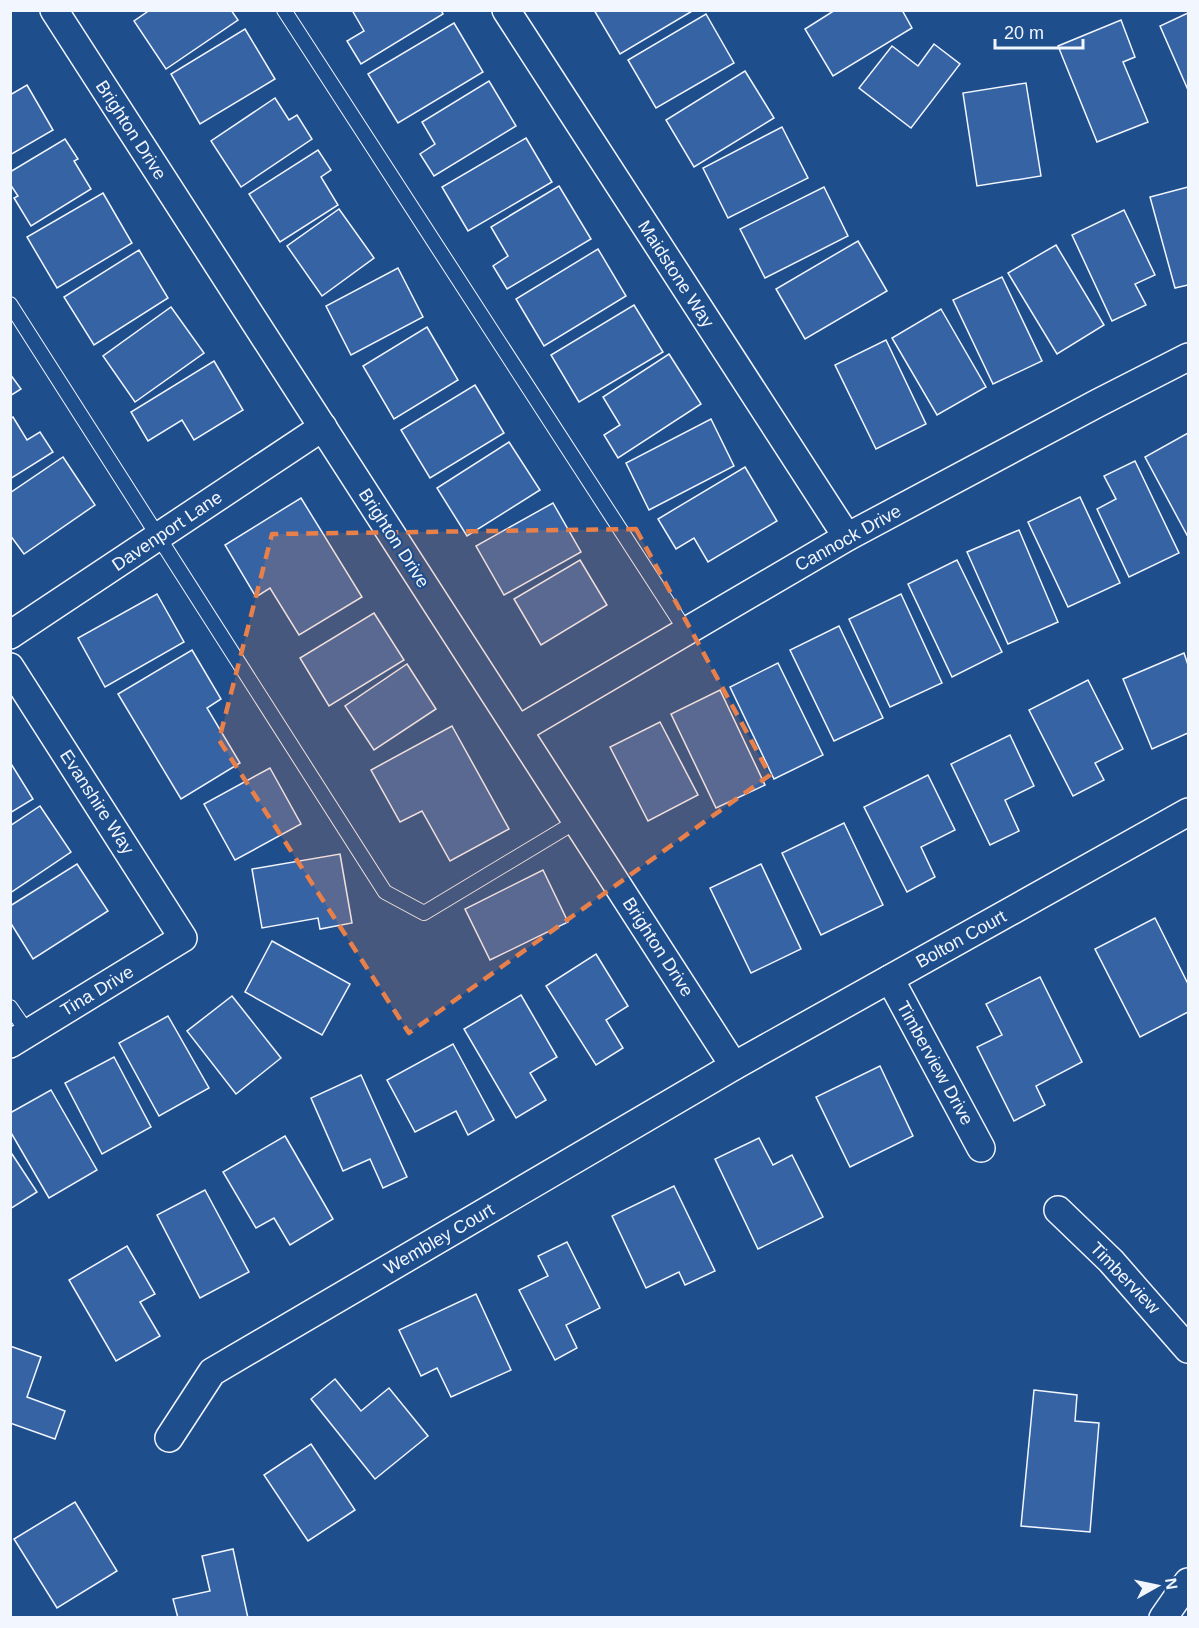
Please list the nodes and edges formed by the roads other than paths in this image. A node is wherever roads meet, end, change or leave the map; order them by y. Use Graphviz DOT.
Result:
graph roads {
  1 [pos="54,10"];
  2 [pos="284,10"];
  3 [pos="506,10"];
  4 [pos="10,304"];
  5 [pos="1186,357"];
  6 [pos="323,427"];
  7 [pos="159,536"];
  8 [pos="847,537"];
  9 [pos="686,631"];
  10 [pos="10,634"];
  11 [pos="10,667"];
  12 [pos="518,730"];
  13 [pos="1188,812"];
  14 [pos="577,821"];
  15 [pos="183,938"];
  16 [pos="890,979"];
  17 [pos="10,1007"];
  18 [pos="19,1038"];
  19 [pos="734,1066"];
  20 [pos="981,1148"];
  21 [pos="1058,1210"];
  22 [pos="1188,1348"];
  23 [pos="169,1438"];
  24 [pos="1188,1582"];
  25 [pos="1163,1617"];
  1 -- 6 [label="street, Brighton Drive"];
  2 -- 9 [label="lane"];
  3 -- 8 [label="street, Maidstone Way"];
  4 -- 7 [label="lane"];
  5 -- 8 [label="street, Cannock Drive"];
  6 -- 7 [label="street, Davenport Lane"];
  6 -- 12 [label="street, Brighton Drive"];
  7 -- 10 [label="street, Davenport Lane"];
  7 -- 14 [label="lane"];
  8 -- 9 [label="street, Cannock Drive"];
  9 -- 12 [label="street, Cannock Drive"];
  11 -- 15 [label="street, Evanshire Way"];
  12 -- 14 [label="street, Brighton Drive"];
  13 -- 16 [label="street, Bolton Court"];
  14 -- 19 [label="street, Brighton Drive"];
  15 -- 18 [label="street, Tina Drive"];
  16 -- 19 [label="street, Bolton Court"];
  16 -- 20 [label="street, Timberview Drive"];
  17 -- 18 [label="lane"];
  19 -- 23 [label="street, Wembley Court"];
  21 -- 22 [label="street, Timberview"];
  24 -- 25 [label="street"];
}
